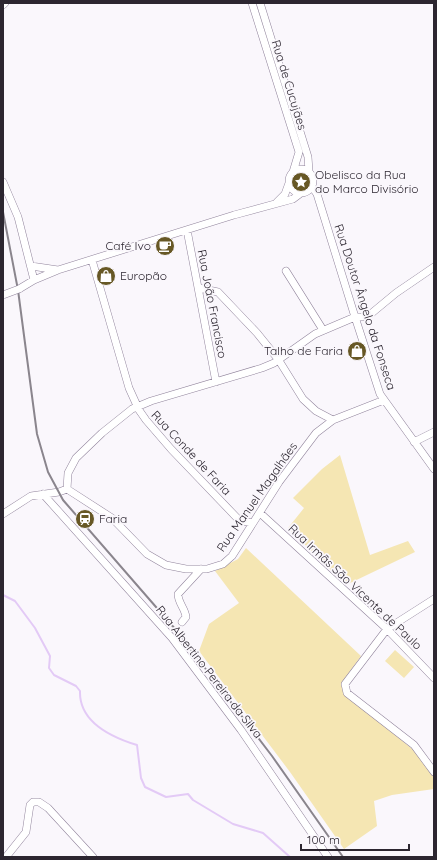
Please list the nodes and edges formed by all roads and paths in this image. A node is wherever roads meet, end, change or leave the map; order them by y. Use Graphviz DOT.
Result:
graph roads {
  1 [pos="252,3"];
  2 [pos="260,3"];
  3 [pos="293,172"];
  4 [pos="309,172"];
  5 [pos="3,182"];
  6 [pos="289,184"];
  7 [pos="312,187"];
  8 [pos="301,193"];
  9 [pos="277,202"];
  10 [pos="187,230"];
  11 [pos="92,260"];
  12 [pos="31,266"];
  13 [pos="434,267"];
  14 [pos="58,270"];
  15 [pos="286,271"];
  16 [pos="34,280"];
  17 [pos="199,288"];
  18 [pos="3,295"];
  19 [pos="355,317"];
  20 [pos="323,330"];
  21 [pos="278,359"];
  22 [pos="216,382"];
  23 [pos="384,400"];
  24 [pos="137,406"];
  25 [pos="333,420"];
  26 [pos="434,432"];
  27 [pos="414,442"];
  28 [pos="434,469"];
  29 [pos="67,489"];
  30 [pos="43,494"];
  31 [pos="260,513"];
  32 [pos="3,514"];
  33 [pos="252,523"];
  34 [pos="201,569"];
  35 [pos="434,599"];
  36 [pos="182,622"];
  37 [pos="387,630"];
  38 [pos="434,678"];
  39 [pos="434,772"];
  40 [pos="6,857"];
  41 [pos="93,857"];
  42 [pos="328,857"];
  1 -- 3 [label="street, Rua de Cucujães"];
  2 -- 4 [label="street, Rua de Cucujães"];
  3 -- 4 [label="street"];
  3 -- 6 [label="street"];
  4 -- 7 [label="street"];
  5 -- 12 [label="street"];
  6 -- 8 [label="street"];
  6 -- 9 [label="street"];
  7 -- 8 [label="street"];
  7 -- 19 [label="street, Rua Doutor Ângelo da Fonseca"];
  8 -- 9 [label="street"];
  9 -- 10 [label="street"];
  10 -- 11 [label="street"];
  10 -- 17 [label="street, Rua João Francisco"];
  11 -- 14 [label="street"];
  11 -- 24 [label="street, Rua Conde de Faria"];
  12 -- 14 [label="street"];
  12 -- 16 [label="street"];
  13 -- 19 [label="street"];
  14 -- 16 [label="street"];
  15 -- 20 [label="street"];
  16 -- 18 [label="street, bridge"];
  17 -- 21 [label="street"];
  17 -- 22 [label="street, Rua João Francisco"];
  19 -- 20 [label="street"];
  19 -- 23 [label="street, Rua Doutor Ângelo da Fonseca"];
  20 -- 21 [label="street"];
  21 -- 22 [label="street"];
  21 -- 25 [label="street"];
  22 -- 24 [label="street"];
  23 -- 25 [label="street, Rua Manuel Magalhães"];
  23 -- 27 [label="street, Rua Doutor Ângelo da Fonseca"];
  24 -- 29 [label="street"];
  24 -- 33 [label="street, Rua Conde de Faria"];
  25 -- 31 [label="street, Rua Manuel Magalhães"];
  26 -- 27 [label="street"];
  27 -- 28 [label="street, Rua Doutor Ângelo da Fonseca"];
  29 -- 30 [label="street"];
  29 -- 34 [label="street, Rua Manuel Magalhães"];
  30 -- 32 [label="street"];
  30 -- 42 [label="street, Rua Albertino Pereira da Silva"];
  31 -- 33 [label="street, Rua Manuel Magalhães"];
  31 -- 37 [label="street, Rua Irmãs São Vicente de Paulo"];
  33 -- 34 [label="street, Rua Manuel Magalhães"];
  34 -- 36 [label="street"];
  35 -- 37 [label="street"];
  37 -- 38 [label="street, Rua Irmãs São Vicente de Paulo"];
  37 -- 39 [label="street"];
  40 -- 41 [label="street"];
}
